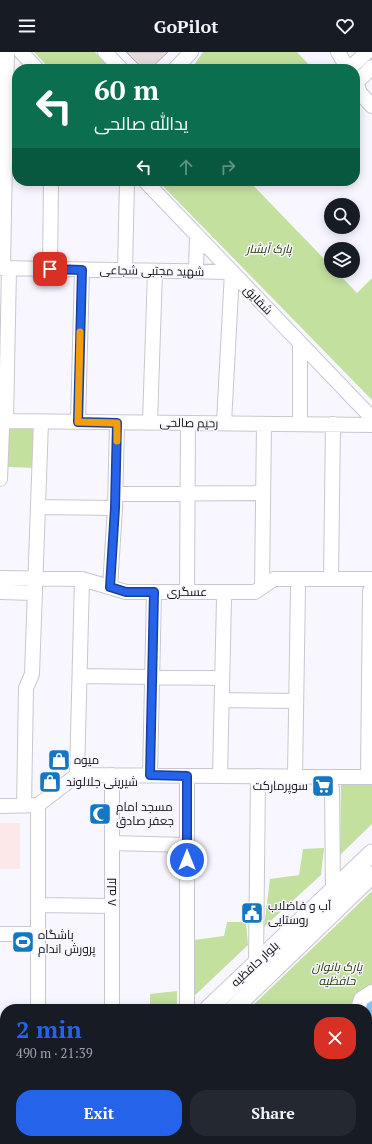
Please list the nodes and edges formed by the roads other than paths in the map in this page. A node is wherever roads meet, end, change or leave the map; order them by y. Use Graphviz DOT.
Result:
graph roads {
  1 [pos="7,52"];
  2 [pos="21,52"];
  3 [pos="105,52"];
  4 [pos="191,52"];
  5 [pos="338,52"];
  6 [pos="355,60"];
  7 [pos="32,64"];
  8 [pos="117,64"];
  9 [pos="180,64"];
  10 [pos="372,67"];
  11 [pos="360,78"];
  12 [pos="360,93"];
  13 [pos="372,106"];
  14 [pos="51,186"];
  15 [pos="126,186"];
  16 [pos="150,186"];
  17 [pos="197,236"];
  18 [pos="4,268"];
  19 [pos="50,269"];
  20 [pos="82,270"];
  21 [pos="125,270"];
  22 [pos="156,270"];
  23 [pos="196,271"];
  24 [pos="232,272"];
  25 [pos="300,345"];
  26 [pos="372,418"];
  27 [pos="41,422"];
  28 [pos="78,422"];
  29 [pos="150,422"];
  30 [pos="117,423"];
  31 [pos="188,423"];
  32 [pos="224,423"];
  33 [pos="4,424"];
  34 [pos="264,424"];
  35 [pos="300,424"];
  36 [pos="333,424"];
  37 [pos="372,425"];
  38 [pos="0,478"];
  39 [pos="188,493"];
  40 [pos="264,493"];
  41 [pos="116,494"];
  42 [pos="39,507"];
  43 [pos="115,508"];
  44 [pos="0,578"];
  45 [pos="82,579"];
  46 [pos="331,580"];
  47 [pos="35,586"];
  48 [pos="110,587"];
  49 [pos="262,587"];
  50 [pos="371,587"];
  51 [pos="298,588"];
  52 [pos="0,592"];
  53 [pos="154,592"];
  54 [pos="187,592"];
  55 [pos="224,599"];
  56 [pos="80,676"];
  57 [pos="152,677"];
  58 [pos="222,678"];
  59 [pos="222,700"];
  60 [pos="296,701"];
  61 [pos="77,775"];
  62 [pos="112,775"];
  63 [pos="150,775"];
  64 [pos="187,776"];
  65 [pos="220,776"];
  66 [pos="258,776"];
  67 [pos="295,776"];
  68 [pos="370,777"];
  69 [pos="332,788"];
  70 [pos="0,806"];
  71 [pos="31,806"];
  72 [pos="112,843"];
  73 [pos="187,845"];
  74 [pos="372,853"];
  75 [pos="372,874"];
  76 [pos="333,890"];
  77 [pos="38,905"];
  78 [pos="112,906"];
  79 [pos="0,934"];
  80 [pos="38,934"];
  81 [pos="256,964"];
  82 [pos="372,992"];
  83 [pos="38,1004"];
  84 [pos="112,1004"];
  85 [pos="187,1004"];
  86 [pos="213,1004"];
  87 [pos="238,1004"];
  88 [pos="360,1004"];
  1 -- 18 [label="street"];
  2 -- 7 [label="street"];
  3 -- 8 [label="street"];
  4 -- 9 [label="street"];
  5 -- 6 [label="street"];
  10 -- 11 [label="street"];
  12 -- 13 [label="street"];
  14 -- 19 [label="street"];
  15 -- 21 [label="street"];
  16 -- 17 [label="street, شقایق"];
  17 -- 23 [label="street"];
  17 -- 24 [label="street, شقایق"];
  18 -- 19 [label="street, شهید مجتبی شجاعی"];
  18 -- 33 [label="street"];
  19 -- 20 [label="street, شهید مجتبی شجاعی"];
  20 -- 21 [label="street, شهید مجتبی شجاعی"];
  20 -- 28 [label="street"];
  21 -- 22 [label="street, شهید مجتبی شجاعی"];
  22 -- 23 [label="street, شهید مجتبی شجاعی"];
  22 -- 29 [label="street"];
  23 -- 24 [label="street, شهید مجتبی شجاعی"];
  24 -- 26 [label="street, شقایق"];
  24 -- 32 [label="street"];
  25 -- 35 [label="street"];
  27 -- 28 [label="street, رحیم صالحی"];
  27 -- 33 [label="street, رحیم صالحی"];
  27 -- 42 [label="street"];
  28 -- 30 [label="street, رحیم صالحی"];
  29 -- 30 [label="street, رحیم صالحی"];
  29 -- 31 [label="street, رحیم صالحی"];
  30 -- 41 [label="street"];
  31 -- 32 [label="street, رحیم صالحی"];
  31 -- 39 [label="street"];
  32 -- 34 [label="street, رحیم صالحی"];
  33 -- 38 [label="street"];
  34 -- 35 [label="street, رحیم صالحی"];
  34 -- 40 [label="street"];
  35 -- 36 [label="street, رحیم صالحی"];
  36 -- 37 [label="street, رحیم صالحی"];
  36 -- 46 [label="street"];
  39 -- 40 [label="street"];
  39 -- 41 [label="street"];
  39 -- 54 [label="street"];
  40 -- 49 [label="street"];
  41 -- 43 [label="street"];
  42 -- 43 [label="street"];
  42 -- 47 [label="street"];
  43 -- 48 [label="street"];
  44 -- 47 [label="street, عسگری"];
  45 -- 47 [label="street, عسگری"];
  45 -- 48 [label="street, عسگری"];
  45 -- 56 [label="street"];
  46 -- 49 [label="street, عسگری"];
  46 -- 50 [label="street, عسگری"];
  47 -- 52 [label="street"];
  47 -- 71 [label="street"];
  48 -- 53 [label="street, عسگری"];
  49 -- 54 [label="street, عسگری"];
  50 -- 68 [label="street"];
  51 -- 60 [label="street"];
  53 -- 54 [label="street, عسگری"];
  53 -- 57 [label="street"];
  55 -- 58 [label="street"];
  56 -- 57 [label="street"];
  56 -- 61 [label="street"];
  57 -- 58 [label="street"];
  57 -- 63 [label="street"];
  58 -- 59 [label="street"];
  59 -- 60 [label="street"];
  59 -- 65 [label="street"];
  60 -- 67 [label="street"];
  61 -- 62 [label="street"];
  61 -- 71 [label="street"];
  62 -- 63 [label="street"];
  62 -- 72 [label="street, لاله ۸"];
  63 -- 64 [label="street"];
  64 -- 65 [label="street"];
  64 -- 73 [label="street"];
  65 -- 66 [label="street"];
  66 -- 67 [label="street"];
  66 -- 81 [label="street"];
  67 -- 68 [label="street"];
  69 -- 76 [label="street"];
  70 -- 71 [label="street"];
  71 -- 77 [label="street"];
  72 -- 73 [label="street"];
  72 -- 78 [label="street, لاله ۸"];
  73 -- 85 [label="street"];
  74 -- 76 [label="main road, بلوار حافظیه"];
  75 -- 87 [label="main road, بلوار حافظیه"];
  76 -- 81 [label="main road, بلوار حافظیه"];
  77 -- 78 [label="street"];
  77 -- 80 [label="street"];
  78 -- 84 [label="street, لاله ۸"];
  79 -- 80 [label="street"];
  80 -- 83 [label="street"];
  81 -- 86 [label="main road, بلوار حافظیه"];
  82 -- 88 [label="street"];
}
